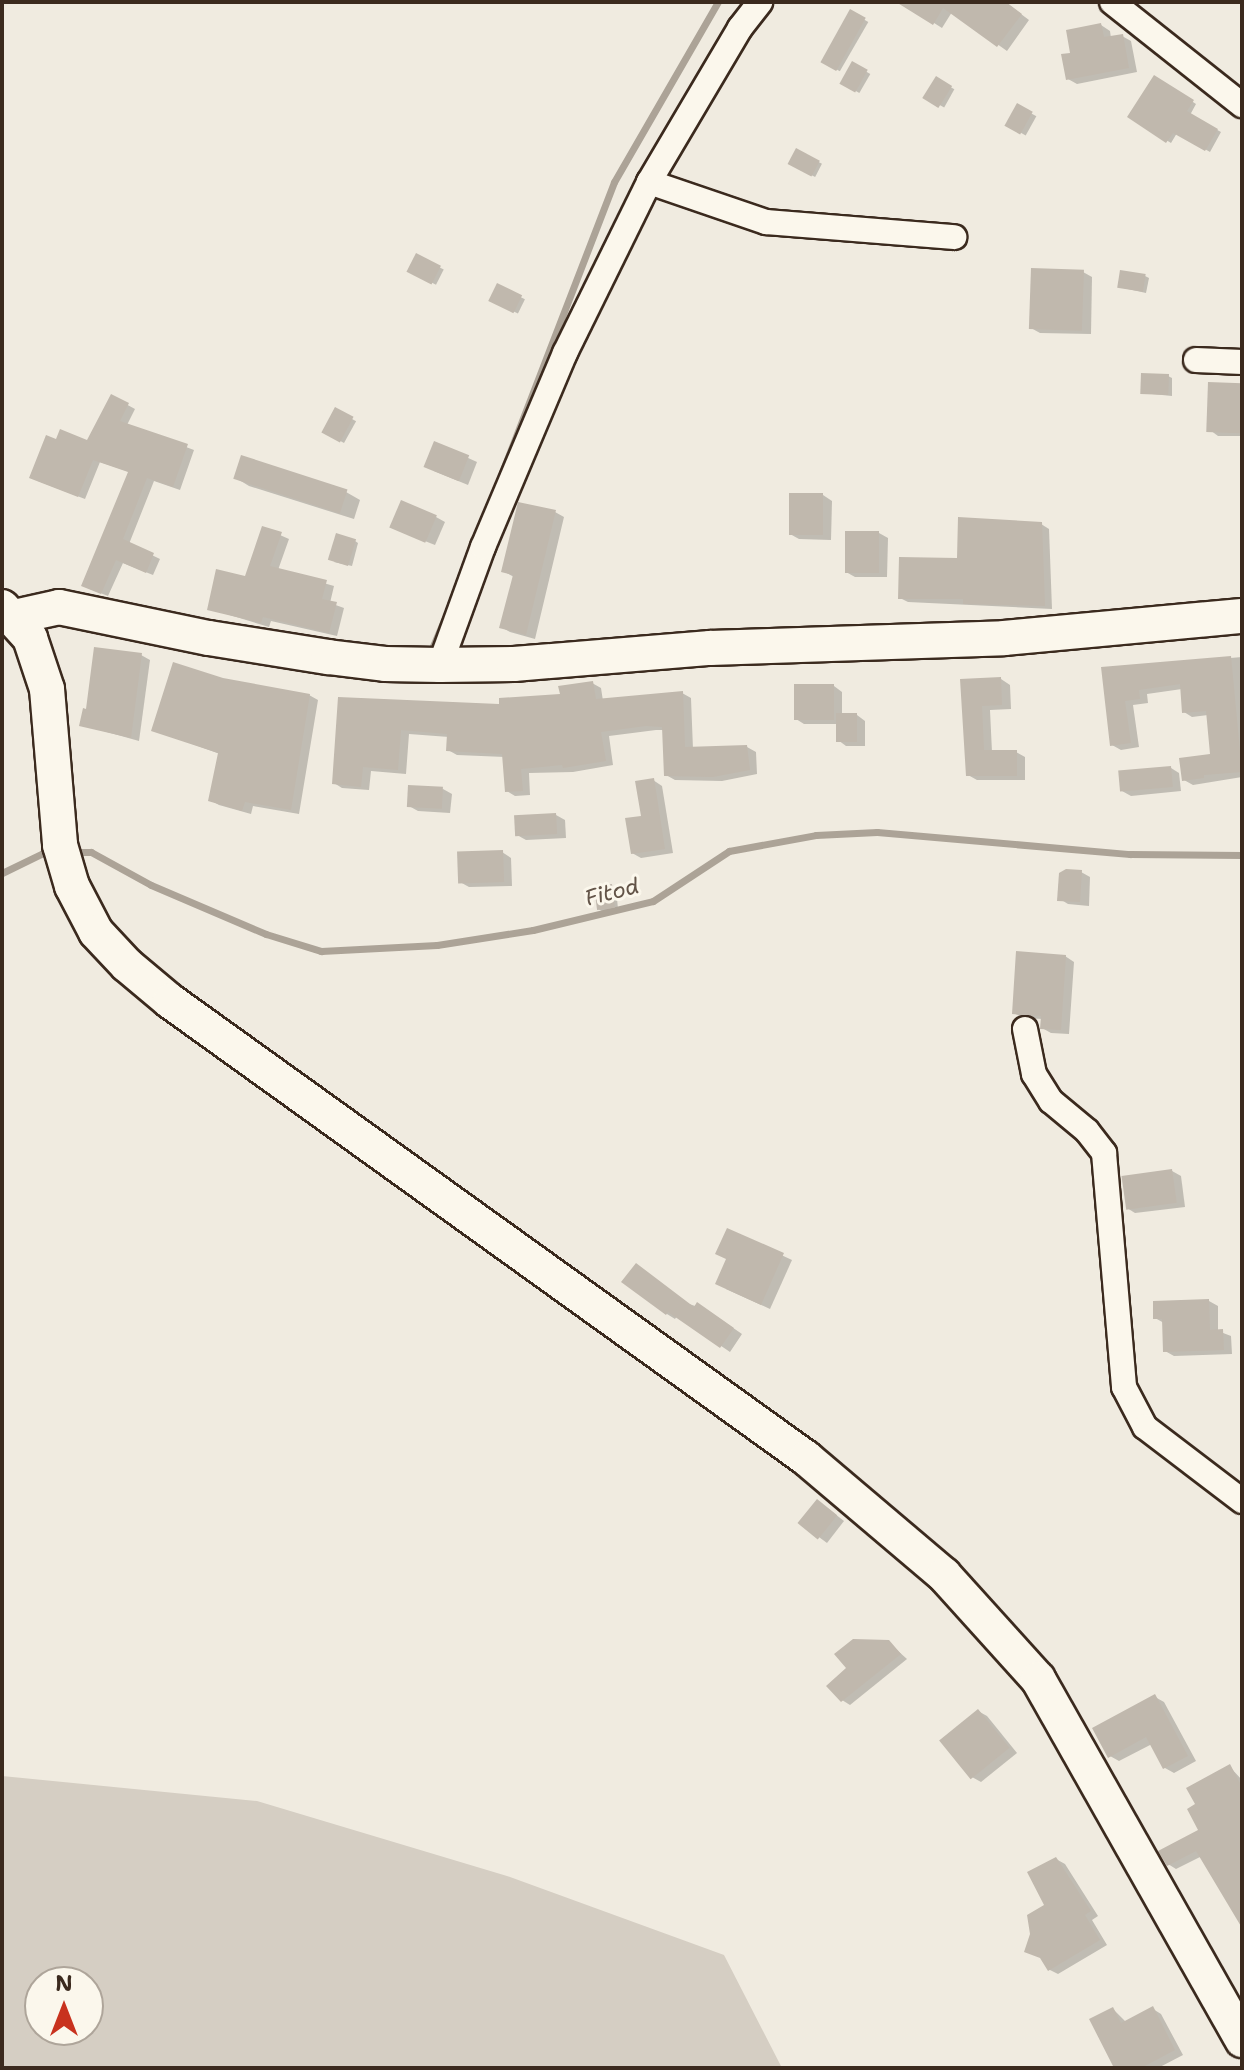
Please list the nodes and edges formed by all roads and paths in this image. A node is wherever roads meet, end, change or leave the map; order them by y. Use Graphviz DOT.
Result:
graph roads {
  1 [pos="760,2"];
  2 [pos="1112,2"];
  3 [pos="1242,105"];
  4 [pos="649,182"];
  5 [pos="954,237"];
  6 [pos="1196,360"];
  7 [pos="1242,362"];
  8 [pos="8,612"];
  9 [pos="1242,616"];
  10 [pos="440,665"];
  11 [pos="1025,1029"];
  12 [pos="1242,1501"];
  13 [pos="1242,2040"];
  1 -- 4 [label="street"];
  2 -- 3 [label="street"];
  4 -- 5 [label="street"];
  4 -- 10 [label="street"];
  6 -- 7 [label="street"];
  8 -- 10 [label="main road"];
  8 -- 13 [label="main road"];
  9 -- 10 [label="main road"];
  11 -- 12 [label="street"];
}
